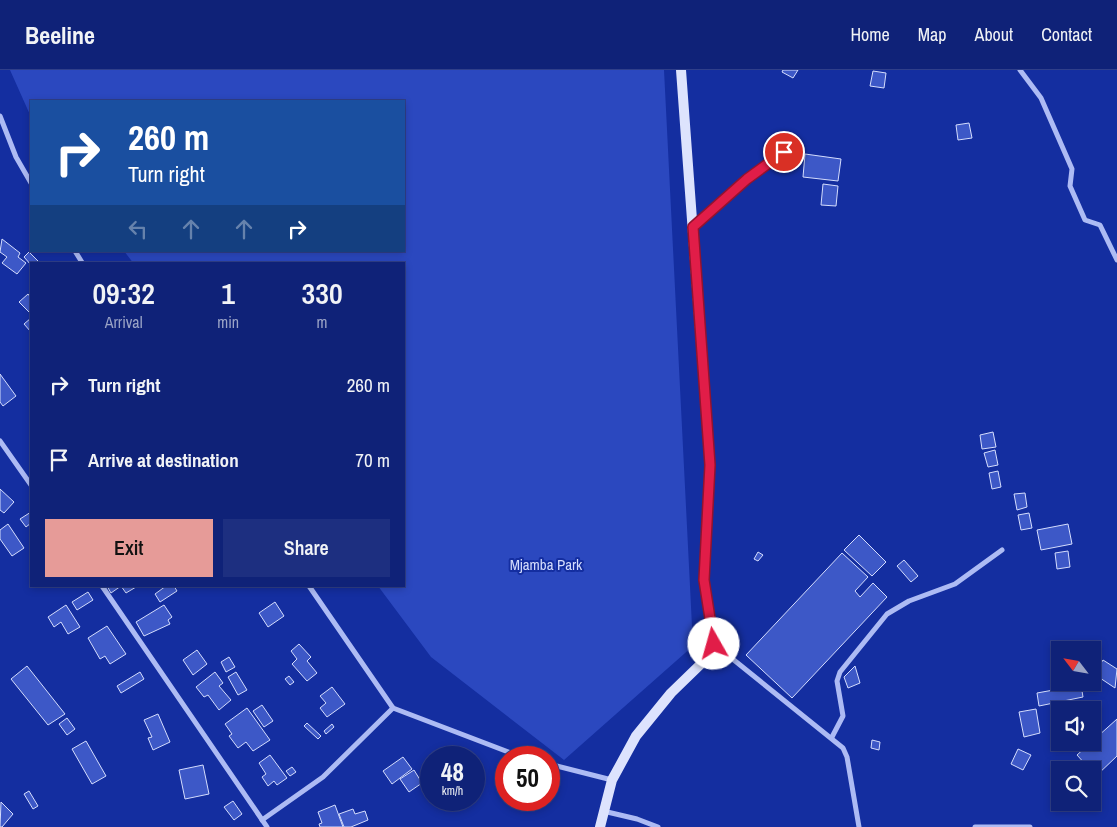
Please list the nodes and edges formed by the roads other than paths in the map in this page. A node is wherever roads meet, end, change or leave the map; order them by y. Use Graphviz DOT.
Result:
graph roads {
  1 [pos="681,70"];
  2 [pos="1020,70"];
  3 [pos="0,116"];
  4 [pos="784,152"];
  5 [pos="30,181"];
  6 [pos="693,227"];
  7 [pos="1117,260"];
  8 [pos="0,441"];
  9 [pos="30,484"];
  10 [pos="1002,550"];
  11 [pos="103,587"];
  12 [pos="310,587"];
  13 [pos="714,644"];
  14 [pos="393,708"];
  15 [pos="832,737"];
  16 [pos="495,747"];
  17 [pos="560,767"];
  18 [pos="612,780"];
  19 [pos="603,811"];
  20 [pos="262,820"];
  21 [pos="267,827"];
  22 [pos="600,827"];
  23 [pos="658,827"];
  24 [pos="859,827"];
  25 [pos="976,827"];
  26 [pos="1030,827"];
  1 -- 6 [label="main road"];
  2 -- 7 [label="street"];
  3 -- 5 [label="street"];
  4 -- 6 [label="street"];
  6 -- 13 [label="main road"];
  8 -- 9 [label="street"];
  10 -- 15 [label="street"];
  11 -- 20 [label="street"];
  12 -- 14 [label="street"];
  13 -- 15 [label="street"];
  13 -- 18 [label="main road"];
  14 -- 16 [label="street"];
  14 -- 20 [label="street"];
  15 -- 24 [label="street"];
  17 -- 18 [label="street"];
  18 -- 19 [label="main road"];
  19 -- 22 [label="main road"];
  19 -- 23 [label="street"];
  20 -- 21 [label="street"];
  25 -- 26 [label="street"];
}
